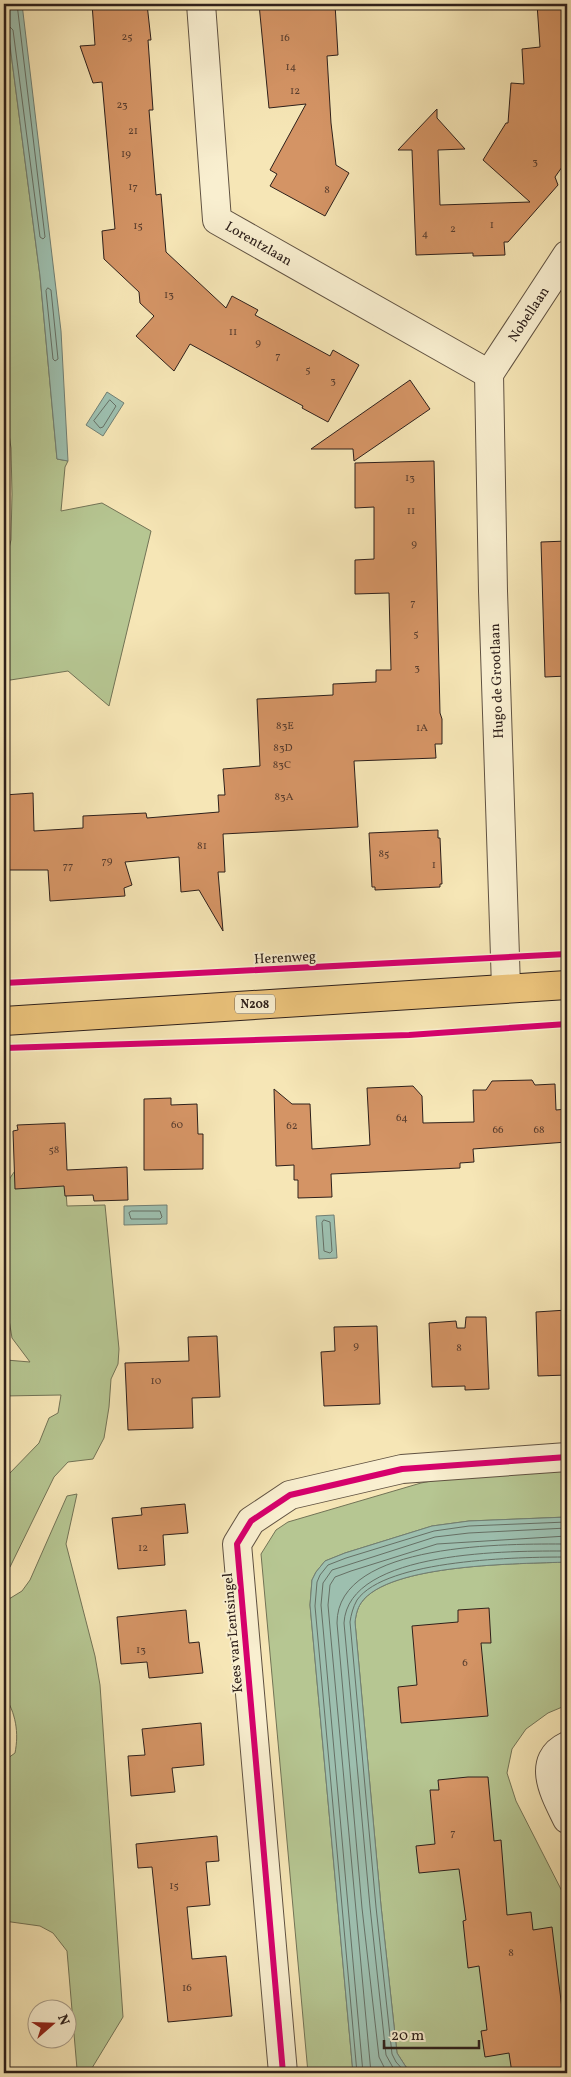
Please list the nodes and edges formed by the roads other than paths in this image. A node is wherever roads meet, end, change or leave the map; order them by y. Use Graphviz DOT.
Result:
graph roads {
  1 [pos="201,4"];
  2 [pos="567,255"];
  3 [pos="489,374"];
  4 [pos="567,985"];
  5 [pos="506,987"];
  6 [pos="4,1021"];
  7 [pos="567,1456"];
  8 [pos="567,1746"];
  9 [pos="567,1819"];
  10 [pos="283,2073"];
  1 -- 3 [label="street, Lorentzlaan"];
  2 -- 3 [label="street, Nobellaan"];
  3 -- 5 [label="street, Hugo de Grootlaan"];
  4 -- 5 [label="main road, N208"];
  5 -- 6 [label="main road, N208"];
  7 -- 10 [label="street, Kees van Lentsingel"];
  8 -- 9 [label="street"];
}
